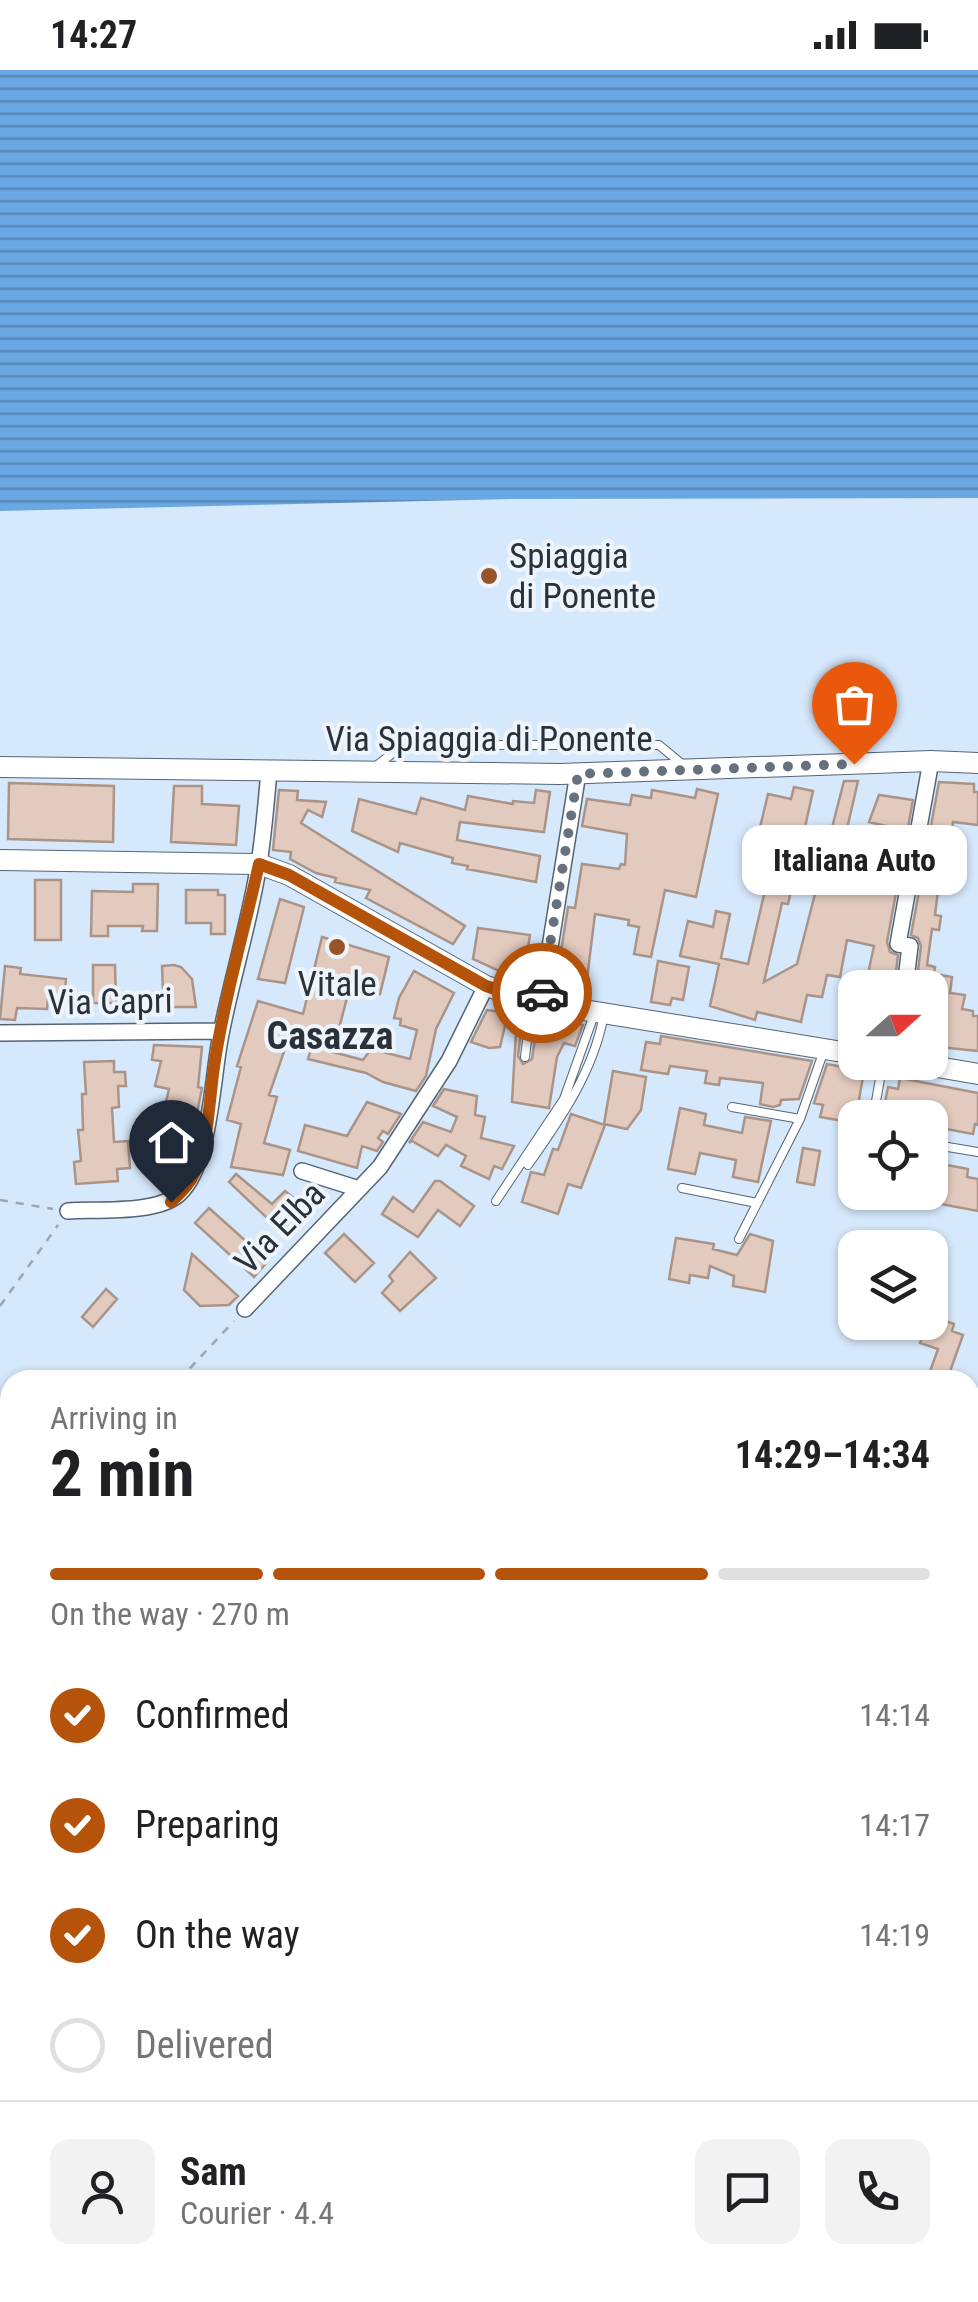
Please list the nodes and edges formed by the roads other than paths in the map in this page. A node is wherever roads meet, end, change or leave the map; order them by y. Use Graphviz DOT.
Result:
graph roads {
  1 [pos="931,761"];
  2 [pos="978,763"];
  3 [pos="0,767"];
  4 [pos="690,770"];
  5 [pos="269,772"];
  6 [pos="368,772"];
  7 [pos="578,774"];
  8 [pos="0,860"];
  9 [pos="259,864"];
  10 [pos="907,970"];
  11 [pos="486,986"];
  12 [pos="536,1002"];
  13 [pos="599,1013"];
  14 [pos="221,1031"];
  15 [pos="0,1034"];
  16 [pos="825,1049"];
  17 [pos="838,1051"];
  18 [pos="524,1058"];
  19 [pos="948,1069"];
  20 [pos="978,1074"];
  21 [pos="732,1107"];
  22 [pos="800,1119"];
  23 [pos="948,1147"];
  24 [pos="978,1152"];
  25 [pos="528,1165"];
  26 [pos="302,1171"];
  27 [pos="682,1188"];
  28 [pos="359,1189"];
  29 [pos="496,1201"];
  30 [pos="758,1203"];
  31 [pos="68,1211"];
  32 [pos="739,1239"];
  33 [pos="245,1309"];
  1 -- 2 [label="street, Via Spiaggia di Ponente"];
  1 -- 4 [label="street, Via Spiaggia di Ponente"];
  1 -- 10 [label="street"];
  3 -- 5 [label="street, Via Spiaggia di Ponente"];
  4 -- 6 [label="lane"];
  4 -- 7 [label="street, Via Spiaggia di Ponente"];
  5 -- 6 [label="street, Via Spiaggia di Ponente"];
  5 -- 9 [label="street, Via Capri"];
  6 -- 7 [label="street, Via Spiaggia di Ponente"];
  7 -- 12 [label="street"];
  8 -- 9 [label="street"];
  9 -- 11 [label="street"];
  9 -- 14 [label="street, Via Capri"];
  11 -- 12 [label="street"];
  11 -- 28 [label="street, Via Elba"];
  12 -- 13 [label="street"];
  12 -- 18 [label="lane"];
  13 -- 16 [label="street"];
  13 -- 25 [label="lane"];
  13 -- 29 [label="lane"];
  14 -- 15 [label="street, Via Capri"];
  14 -- 31 [label="street, Via Capri"];
  16 -- 17 [label="street"];
  16 -- 22 [label="lane"];
  19 -- 20 [label="street"];
  21 -- 22 [label="lane"];
  22 -- 30 [label="lane"];
  23 -- 24 [label="lane"];
  26 -- 28 [label="street, Via Elba"];
  27 -- 30 [label="lane"];
  28 -- 33 [label="street, Via Elba"];
  30 -- 32 [label="lane"];
}
